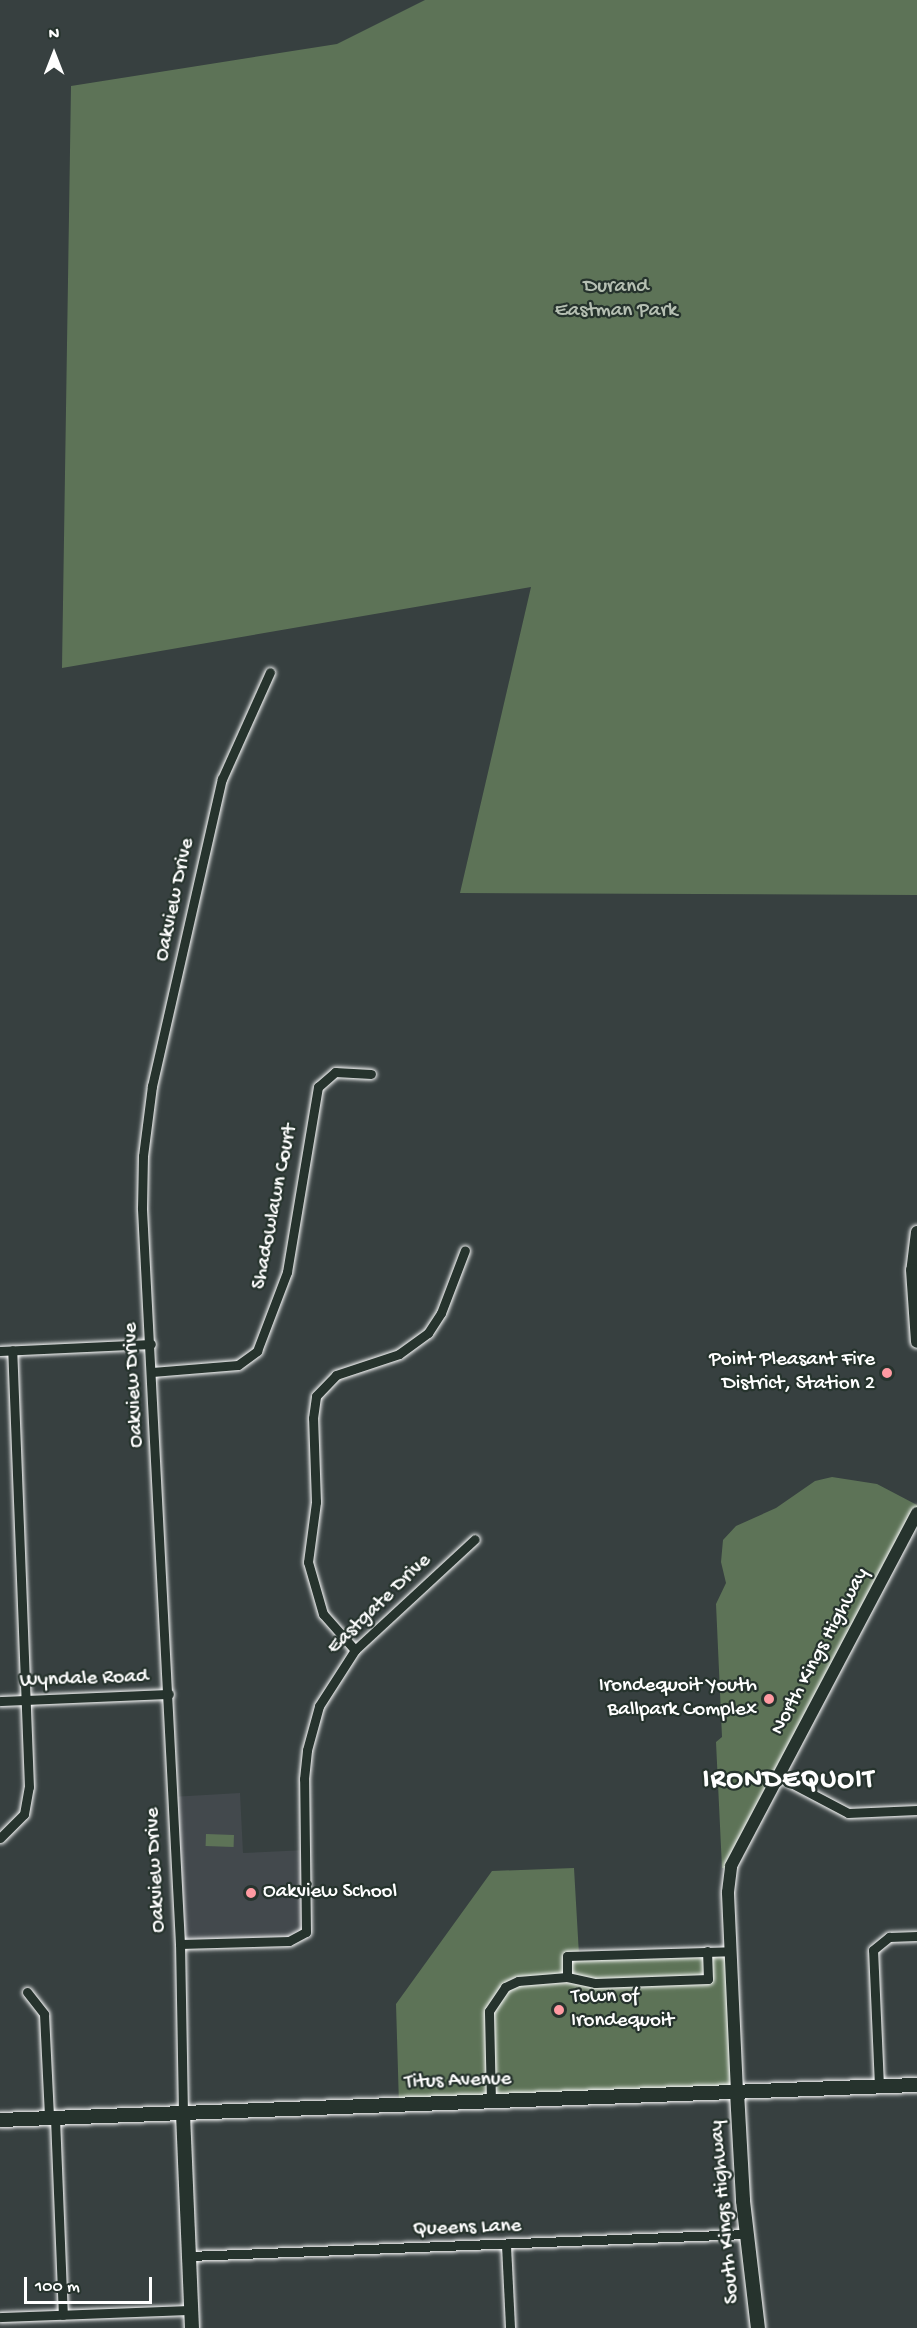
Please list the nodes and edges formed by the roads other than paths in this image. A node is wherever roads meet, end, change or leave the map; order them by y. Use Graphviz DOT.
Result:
graph roads {
  1 [pos="270,672"];
  2 [pos="371,1074"];
  3 [pos="917,1232"];
  4 [pos="465,1250"];
  5 [pos="917,1342"];
  6 [pos="150,1344"];
  7 [pos="0,1350"];
  8 [pos="12,1350"];
  9 [pos="152,1372"];
  10 [pos="917,1513"];
  11 [pos="475,1539"];
  12 [pos="355,1650"];
  13 [pos="169,1694"];
  14 [pos="25,1700"];
  15 [pos="0,1701"];
  16 [pos="776,1776"];
  17 [pos="917,1810"];
  18 [pos="0,1838"];
  19 [pos="917,1936"];
  20 [pos="180,1944"];
  21 [pos="707,1951"];
  22 [pos="731,1951"];
  23 [pos="567,1977"];
  24 [pos="27,1992"];
  25 [pos="917,2085"];
  26 [pos="879,2086"];
  27 [pos="737,2092"];
  28 [pos="490,2101"];
  29 [pos="183,2114"];
  30 [pos="52,2118"];
  31 [pos="0,2120"];
  32 [pos="746,2234"];
  33 [pos="506,2246"];
  34 [pos="189,2256"];
  35 [pos="191,2310"];
  36 [pos="63,2315"];
  37 [pos="0,2317"];
  38 [pos="192,2328"];
  39 [pos="510,2328"];
  40 [pos="758,2328"];
  1 -- 6 [label="street, Oakview Drive"];
  2 -- 9 [label="street, Shadowlawn Court"];
  3 -- 5 [label="street"];
  4 -- 12 [label="street"];
  6 -- 8 [label="street"];
  6 -- 9 [label="street, Oakview Drive"];
  7 -- 8 [label="street"];
  8 -- 14 [label="street"];
  9 -- 13 [label="street, Oakview Drive"];
  10 -- 16 [label="street, North Kings Highway"];
  11 -- 12 [label="street, Eastgate Drive"];
  12 -- 20 [label="street, Eastgate Drive"];
  13 -- 14 [label="street, Wyndale Road"];
  13 -- 20 [label="street, Oakview Drive"];
  14 -- 15 [label="street, Wyndale Road"];
  14 -- 18 [label="street"];
  16 -- 17 [label="street"];
  16 -- 22 [label="street, North Kings Highway"];
  19 -- 26 [label="street"];
  20 -- 29 [label="street, Oakview Drive"];
  21 -- 22 [label="street"];
  21 -- 23 [label="street"];
  21 -- 23 [label="street"];
  22 -- 27 [label="street, North Kings Highway"];
  23 -- 28 [label="street"];
  24 -- 30 [label="street"];
  25 -- 26 [label="main road, Titus Avenue"];
  26 -- 27 [label="main road, Titus Avenue"];
  27 -- 28 [label="main road, Titus Avenue"];
  27 -- 32 [label="main road, South Kings Highway"];
  28 -- 29 [label="main road, Titus Avenue"];
  29 -- 30 [label="main road, Titus Avenue"];
  29 -- 34 [label="main road"];
  30 -- 31 [label="main road, Titus Avenue"];
  30 -- 36 [label="street"];
  32 -- 33 [label="street, Queens Lane"];
  32 -- 40 [label="main road, South Kings Highway"];
  33 -- 34 [label="street, Queens Lane"];
  33 -- 39 [label="street"];
  34 -- 35 [label="main road"];
  35 -- 36 [label="street"];
  35 -- 38 [label="main road"];
  36 -- 37 [label="street"];
}
